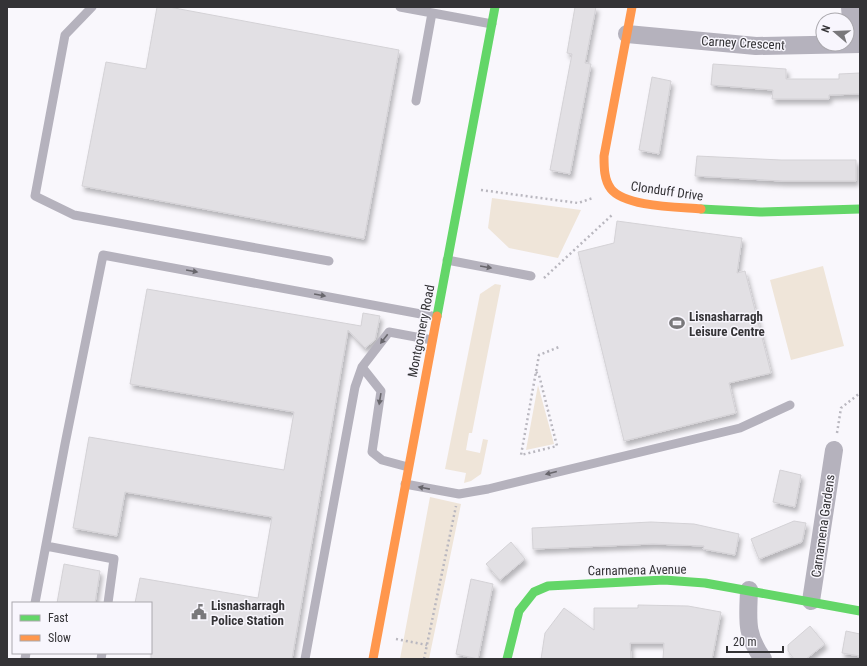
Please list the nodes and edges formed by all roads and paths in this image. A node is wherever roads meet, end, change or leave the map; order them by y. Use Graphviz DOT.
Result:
graph roads {
  1 [pos="92,7"];
  2 [pos="400,7"];
  3 [pos="495,7"];
  4 [pos="632,7"];
  5 [pos="850,7"];
  6 [pos="432,13"];
  7 [pos="492,24"];
  8 [pos="627,34"];
  9 [pos="857,44"];
  10 [pos="416,102"];
  11 [pos="461,187"];
  12 [pos="613,191"];
  13 [pos="860,209"];
  14 [pos="614,216"];
  15 [pos="447,260"];
  16 [pos="328,261"];
  17 [pos="531,276"];
  18 [pos="542,280"];
  19 [pos="437,317"];
  20 [pos="432,340"];
  21 [pos="559,347"];
  22 [pos="362,368"];
  23 [pos="536,372"];
  24 [pos="860,393"];
  25 [pos="790,404"];
  26 [pos="834,450"];
  27 [pos="408,467"];
  28 [pos="405,484"];
  29 [pos="459,494"];
  30 [pos="46,546"];
  31 [pos="749,590"];
  32 [pos="811,601"];
  33 [pos="35,602"];
  34 [pos="108,602"];
  35 [pos="860,611"];
  36 [pos="378,635"];
  37 [pos="427,645"];
  38 [pos="305,659"];
  39 [pos="373,659"];
  40 [pos="424,659"];
  41 [pos="507,659"];
  42 [pos="763,659"];
  1 -- 16 [label="lane"];
  2 -- 6 [label="lane"];
  3 -- 7 [label="street, Montgomery Road"];
  4 -- 8 [label="street, Clonduff Drive"];
  5 -- 9 [label="street"];
  6 -- 7 [label="lane"];
  6 -- 10 [label="lane"];
  7 -- 11 [label="street, Montgomery Road"];
  8 -- 9 [label="street, Carney Crescent"];
  8 -- 12 [label="street, Clonduff Drive"];
  11 -- 12 [label="path"];
  11 -- 15 [label="street, Montgomery Road"];
  12 -- 13 [label="street, Clonduff Drive"];
  14 -- 18 [label="path"];
  15 -- 17 [label="lane, one-way"];
  15 -- 19 [label="street, Montgomery Road"];
  19 -- 20 [label="street, Montgomery Road"];
  30 -- 19 [label="lane, one-way"];
  20 -- 22 [label="lane, one-way"];
  20 -- 27 [label="street, Montgomery Road"];
  21 -- 23 [label="path"];
  22 -- 27 [label="lane, one-way"];
  22 -- 38 [label="lane"];
  23 -- 23 [label="path"];
  24 -- 26 [label="path"];
  25 -- 29 [label="lane, one-way"];
  26 -- 32 [label="street, Carnamena Gardens"];
  27 -- 28 [label="street, Montgomery Road"];
  29 -- 28 [label="lane, one-way"];
  28 -- 36 [label="street, Montgomery Road"];
  29 -- 37 [label="path"];
  30 -- 33 [label="lane"];
  30 -- 34 [label="lane"];
  31 -- 32 [label="street, Carnamena Avenue"];
  31 -- 41 [label="street, Carnamena Avenue"];
  31 -- 42 [label="street"];
  32 -- 35 [label="street, Carnamena Avenue"];
  36 -- 37 [label="path"];
  36 -- 39 [label="street, Montgomery Road"];
  37 -- 40 [label="path"];
}
